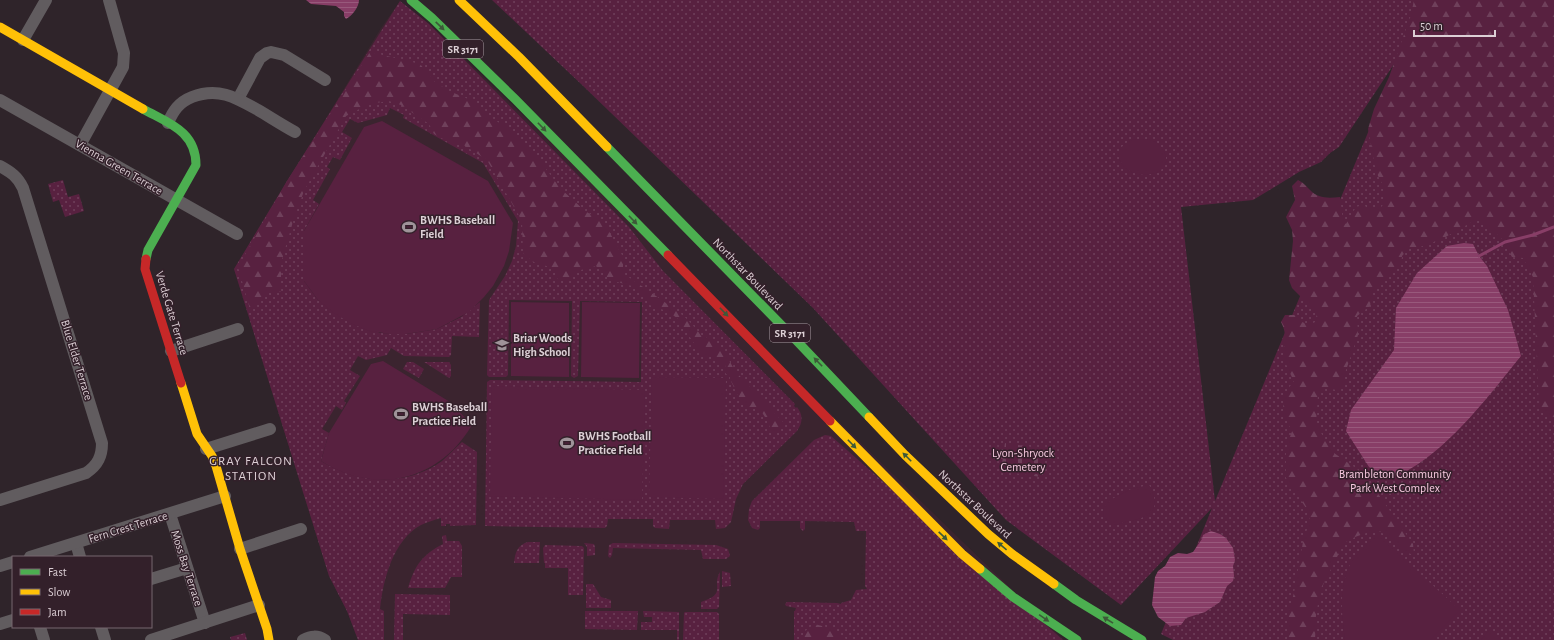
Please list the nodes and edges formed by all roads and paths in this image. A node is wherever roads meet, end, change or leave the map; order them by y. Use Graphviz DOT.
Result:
graph roads {
  1 [pos="46,0"];
  2 [pos="109,0"];
  3 [pos="411,0"];
  4 [pos="459,0"];
  5 [pos="0,27"];
  6 [pos="23,40"];
  7 [pos="325,80"];
  8 [pos="110,91"];
  9 [pos="238,99"];
  10 [pos="0,100"];
  11 [pos="168,123"];
  12 [pos="295,132"];
  13 [pos="80,145"];
  14 [pos="0,166"];
  15 [pos="177,201"];
  16 [pos="237,234"];
  17 [pos="238,329"];
  18 [pos="171,350"];
  19 [pos="270,429"];
  20 [pos="206,449"];
  21 [pos="225,496"];
  22 [pos="0,500"];
  23 [pos="170,514"];
  24 [pos="301,529"];
  25 [pos="76,543"];
  26 [pos="240,548"];
  27 [pos="33,556"];
  28 [pos="80,556"];
  29 [pos="12,562"];
  30 [pos="0,566"];
  31 [pos="187,568"];
  32 [pos="152,579"];
  33 [pos="259,604"];
  34 [pos="12,620"];
  35 [pos="205,623"];
  36 [pos="0,624"];
  37 [pos="40,628"];
  38 [pos="101,628"];
  39 [pos="44,640"];
  40 [pos="105,640"];
  41 [pos="151,640"];
  42 [pos="269,640"];
  43 [pos="304,640"];
  44 [pos="325,640"];
  45 [pos="1077,640"];
  46 [pos="1142,640"];
  1 -- 6 [label="street"];
  2 -- 8 [label="street"];
  3 -- 45 [label="main road, SR 3171, one-way"];
  46 -- 4 [label="main road, Northstar Boulevard / SR 3171, one-way"];
  5 -- 6 [label="main road, Verde Gate Terrace"];
  6 -- 8 [label="main road, Verde Gate Terrace"];
  7 -- 9 [label="street"];
  8 -- 11 [label="main road, Verde Gate Terrace"];
  8 -- 13 [label="street"];
  9 -- 11 [label="street"];
  9 -- 12 [label="street"];
  10 -- 13 [label="street, Vienna Green Terrace"];
  11 -- 15 [label="main road, Verde Gate Terrace"];
  13 -- 15 [label="street, Vienna Green Terrace"];
  14 -- 22 [label="street, Blue Elder Terrace"];
  15 -- 16 [label="street, Vienna Green Terrace"];
  15 -- 18 [label="main road, Verde Gate Terrace"];
  17 -- 18 [label="street"];
  18 -- 20 [label="main road, Verde Gate Terrace"];
  19 -- 20 [label="street"];
  20 -- 21 [label="main road, Verde Gate Terrace"];
  21 -- 23 [label="street, Fern Crest Terrace"];
  21 -- 26 [label="main road, Verde Gate Terrace"];
  23 -- 25 [label="street, Fern Crest Terrace"];
  23 -- 31 [label="street, Moss Bay Terrace"];
  24 -- 26 [label="street"];
  25 -- 27 [label="street, Fern Crest Terrace"];
  25 -- 28 [label="street"];
  26 -- 33 [label="main road, Verde Gate Terrace"];
  29 -- 30 [label="street"];
  31 -- 32 [label="street"];
  31 -- 35 [label="street, Moss Bay Terrace"];
  33 -- 35 [label="street"];
  33 -- 42 [label="main road, Verde Gate Terrace"];
  34 -- 36 [label="street"];
  35 -- 41 [label="street"];
  37 -- 39 [label="street"];
  38 -- 40 [label="street"];
  43 -- 44 [label="street"];
}
